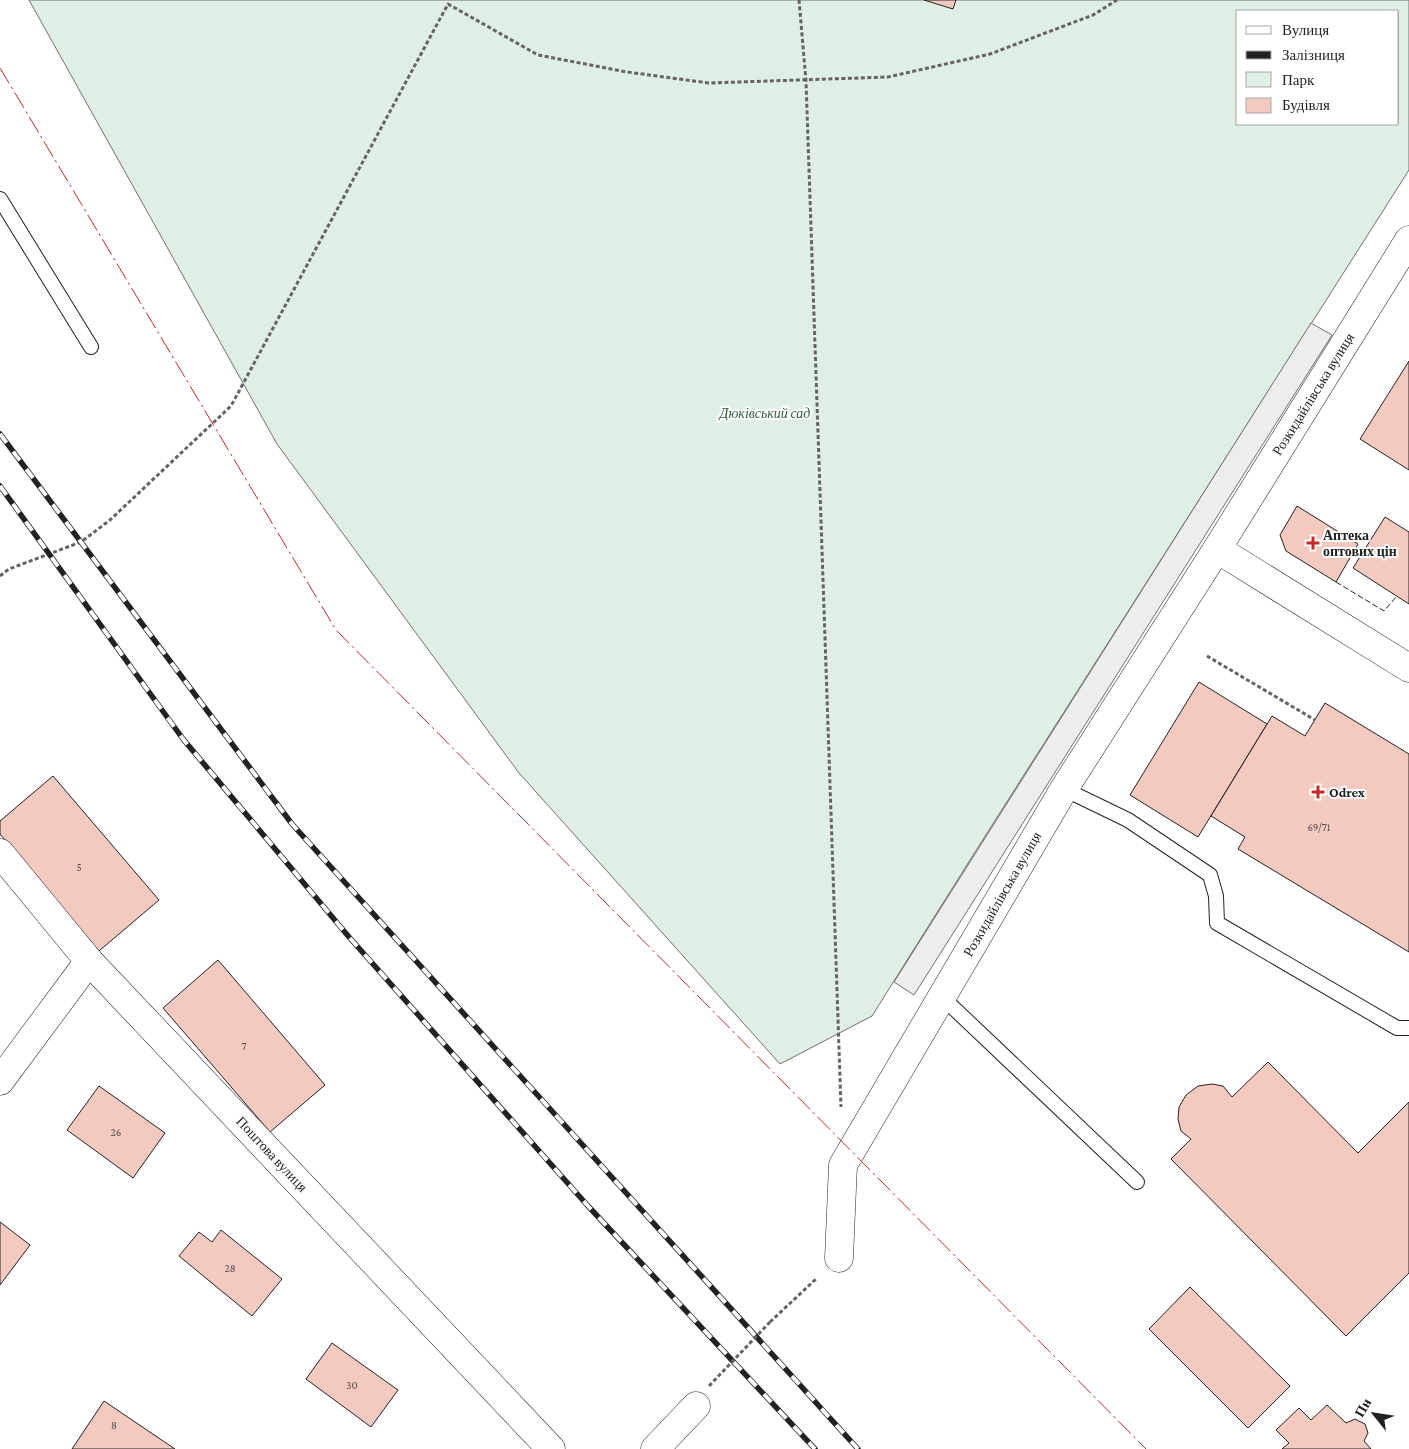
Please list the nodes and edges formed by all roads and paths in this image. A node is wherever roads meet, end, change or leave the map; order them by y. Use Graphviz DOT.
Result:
graph roads {
  1 [pos="799,0"];
  2 [pos="1117,0"];
  3 [pos="806,81"];
  4 [pos="0,199"];
  5 [pos="1404,258"];
  6 [pos="90,347"];
  7 [pos="1217,549"];
  8 [pos="0,576"];
  9 [pos="1207,656"];
  10 [pos="1409,668"];
  11 [pos="1315,720"];
  12 [pos="1064,789"];
  13 [pos="0,853"];
  14 [pos="89,960"];
  15 [pos="942,997"];
  16 [pos="1409,1028"];
  17 [pos="0,1081"];
  18 [pos="842,1115"];
  19 [pos="1137,1182"];
  20 [pos="839,1258"];
  21 [pos="702,1396"];
  22 [pos="551,1449"];
  23 [pos="655,1449"];
  1 -- 3 [label="path"];
  2 -- 3 [label="path"];
  3 -- 8 [label="path"];
  3 -- 18 [label="path"];
  4 -- 6 [label="lane"];
  5 -- 7 [label="street, Розкидайлівська вулиця"];
  7 -- 10 [label="street"];
  7 -- 12 [label="street, Розкидайлівська вулиця"];
  9 -- 11 [label="path"];
  12 -- 15 [label="street, Розкидайлівська вулиця"];
  12 -- 16 [label="lane"];
  13 -- 14 [label="street, Поштова вулиця"];
  14 -- 17 [label="street"];
  14 -- 22 [label="street, Поштова вулиця"];
  15 -- 19 [label="lane"];
  15 -- 20 [label="street, Розкидайлівська вулиця"];
  20 -- 21 [label="path, bridge"];
  21 -- 23 [label="street"];
}
